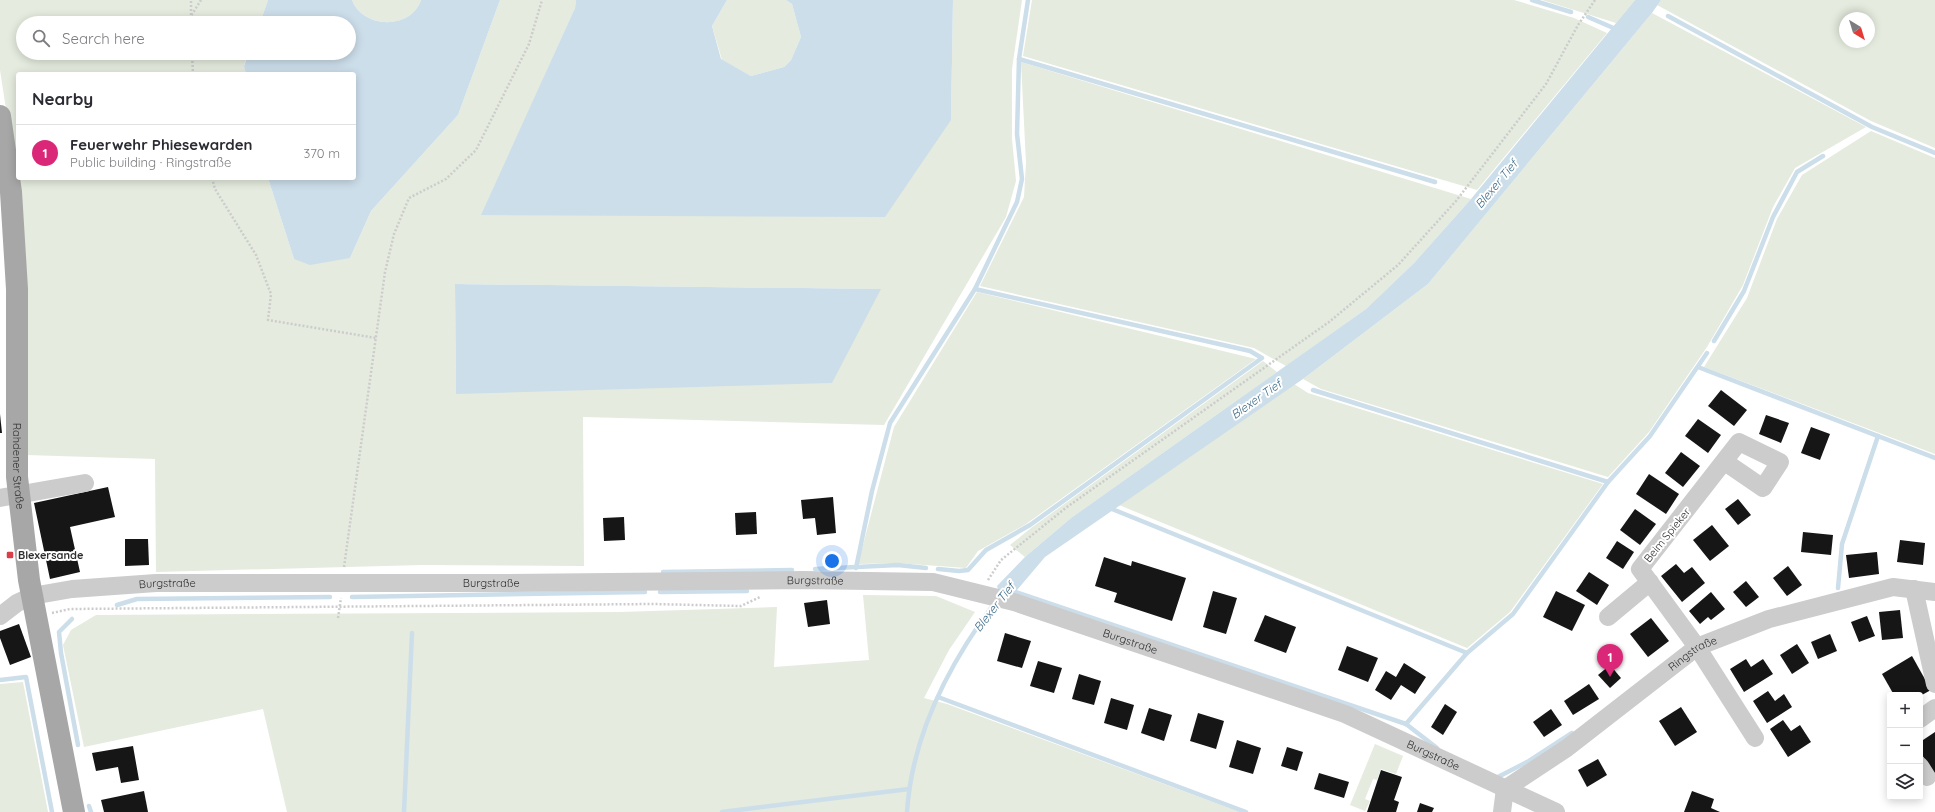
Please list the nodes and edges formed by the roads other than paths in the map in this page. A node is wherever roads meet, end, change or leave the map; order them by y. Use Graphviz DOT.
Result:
graph roads {
  1 [pos="0,116"];
  2 [pos="1725,462"];
  3 [pos="85,483"];
  4 [pos="9,496"];
  5 [pos="1650,582"];
  6 [pos="1914,589"];
  7 [pos="1935,592"];
  8 [pos="34,606"];
  9 [pos="0,616"];
  10 [pos="1608,617"];
  11 [pos="1697,648"];
  12 [pos="1935,684"];
  13 [pos="1935,708"];
  14 [pos="1923,717"];
  15 [pos="1755,738"];
  16 [pos="1505,789"];
  17 [pos="74,812"];
  18 [pos="1502,812"];
  19 [pos="1556,812"];
  1 -- 4 [label="main road, Rahdener Straße"];
  2 -- 2 [label="street, Beim Spieker"];
  2 -- 5 [label="street, Beim Spieker"];
  3 -- 4 [label="street"];
  4 -- 8 [label="main road, Rahdener Straße"];
  5 -- 10 [label="street"];
  5 -- 11 [label="street, Beim Spieker"];
  6 -- 7 [label="street, Ringstraße"];
  6 -- 11 [label="street, Ringstraße"];
  6 -- 12 [label="street"];
  8 -- 9 [label="street, Burgstraße"];
  8 -- 16 [label="street, Burgstraße"];
  8 -- 17 [label="main road, Rahdener Straße"];
  11 -- 15 [label="street, Beim Spieker"];
  11 -- 16 [label="street, Ringstraße"];
  13 -- 14 [label="street"];
  16 -- 18 [label="street"];
  16 -- 19 [label="street, Burgstraße"];
}
